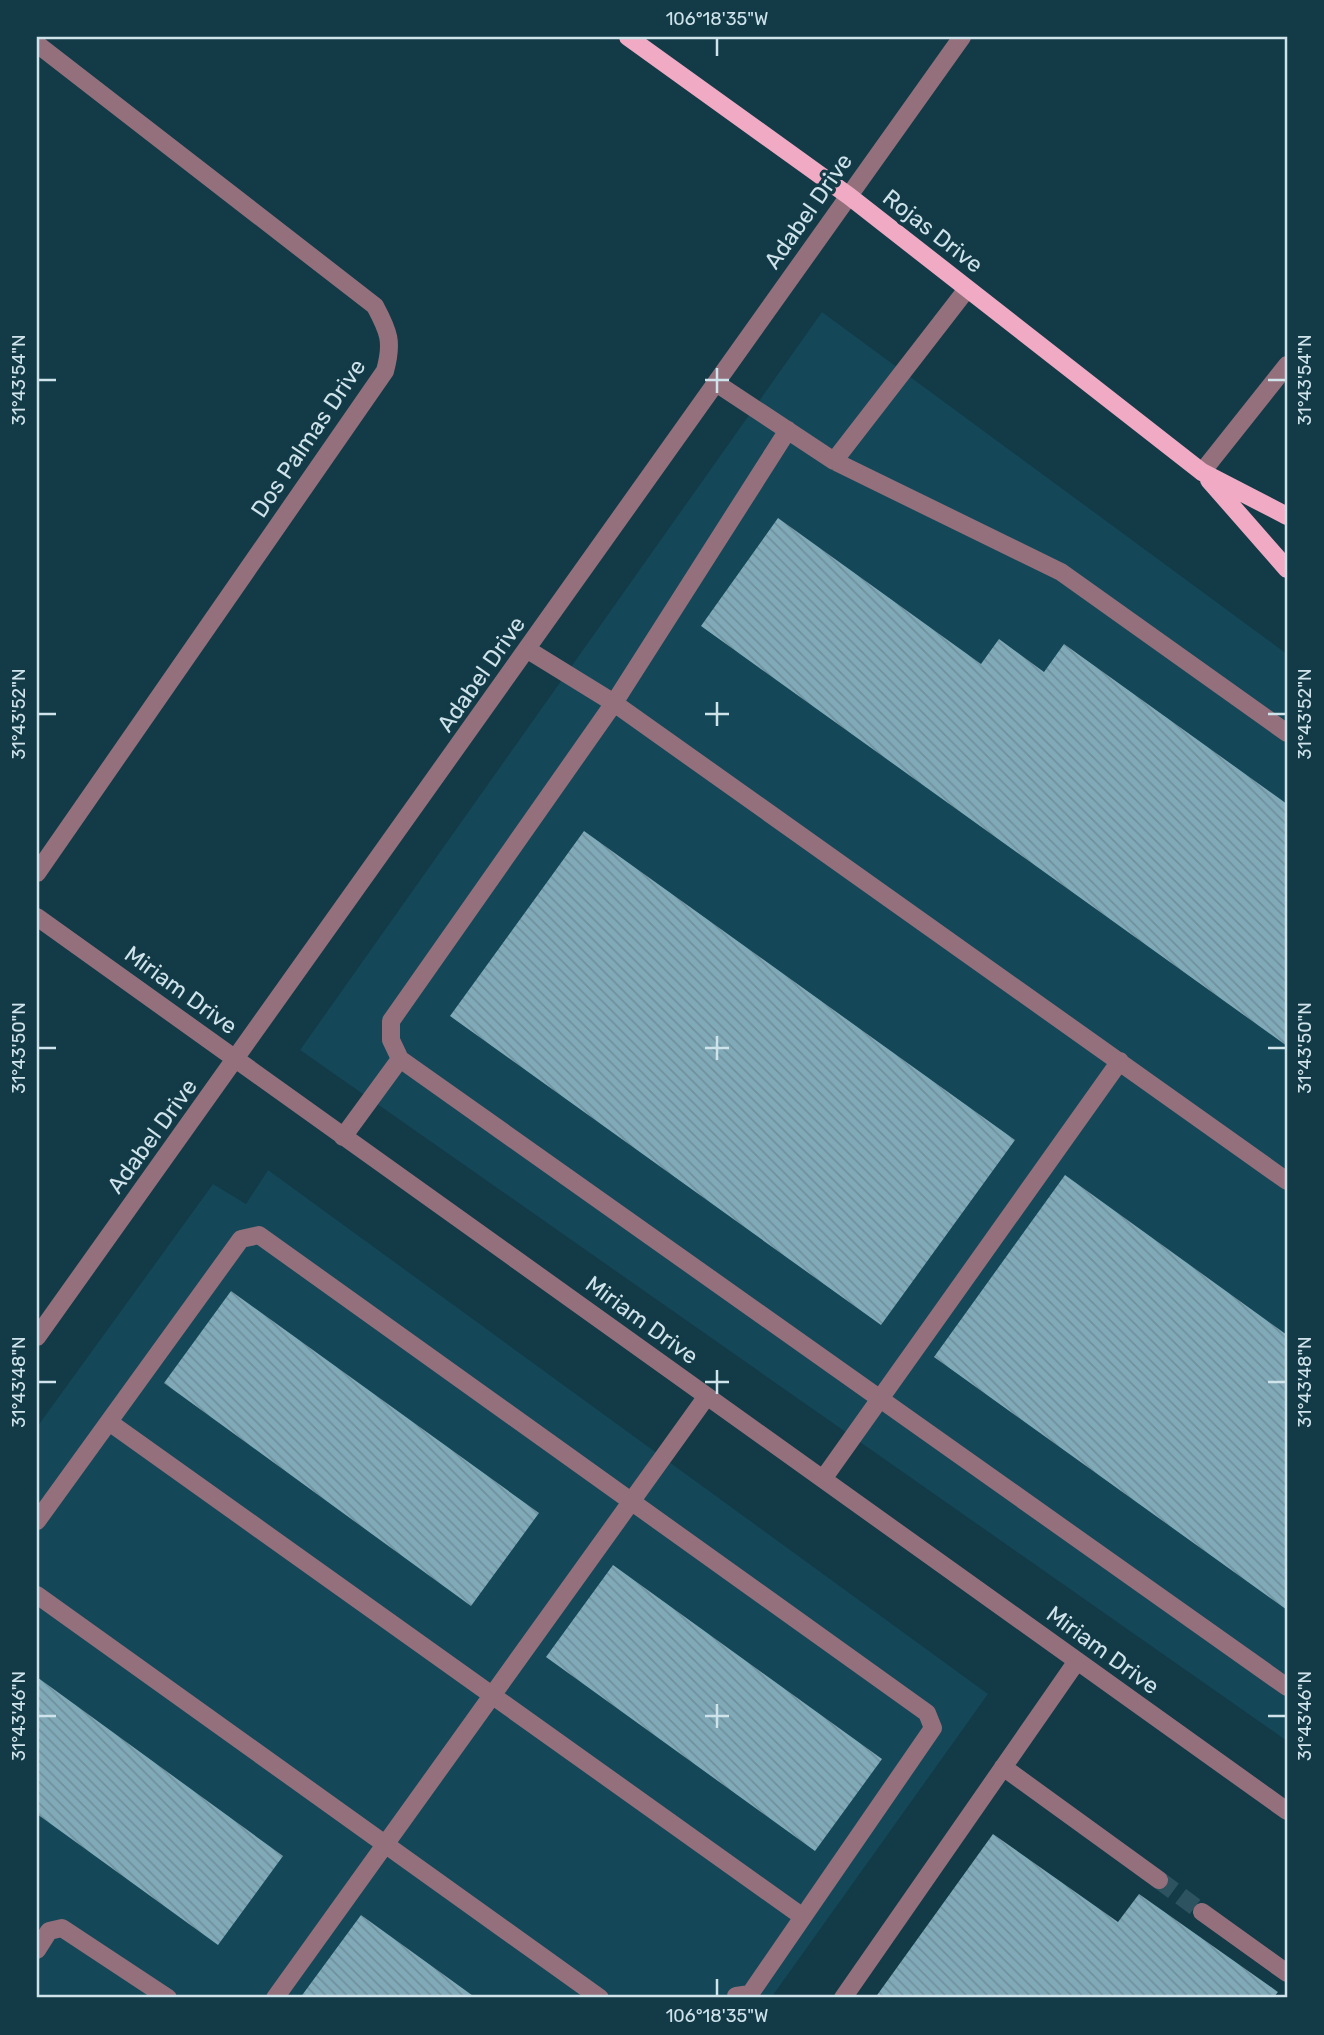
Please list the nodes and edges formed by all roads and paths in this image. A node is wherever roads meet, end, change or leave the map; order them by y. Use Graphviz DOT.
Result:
graph roads {
  1 [pos="628,37"];
  2 [pos="962,37"];
  3 [pos="37,44"];
  4 [pos="849,196"];
  5 [pos="967,289"];
  6 [pos="1287,365"];
  7 [pos="716,383"];
  8 [pos="788,430"];
  9 [pos="834,461"];
  10 [pos="1202,472"];
  11 [pos="1287,516"];
  12 [pos="1287,569"];
  13 [pos="528,650"];
  14 [pos="614,703"];
  15 [pos="1287,733"];
  16 [pos="37,873"];
  17 [pos="37,917"];
  18 [pos="400,1059"];
  19 [pos="237,1060"];
  20 [pos="1119,1061"];
  21 [pos="344,1137"];
  22 [pos="1287,1181"];
  23 [pos="37,1338"];
  24 [pos="707,1396"];
  25 [pos="878,1397"];
  26 [pos="109,1422"];
  27 [pos="823,1479"];
  28 [pos="633,1500"];
  29 [pos="37,1521"];
  30 [pos="37,1595"];
  31 [pos="1077,1661"];
  32 [pos="1287,1687"];
  33 [pos="494,1694"];
  34 [pos="1003,1767"];
  35 [pos="1287,1811"];
  36 [pos="386,1845"];
  37 [pos="1158,1880"];
  38 [pos="1202,1912"];
  39 [pos="803,1917"];
  40 [pos="37,1950"];
  41 [pos="1287,1973"];
  42 [pos="736,1996"];
  43 [pos="168,1998"];
  44 [pos="275,1998"];
  45 [pos="600,1998"];
  46 [pos="843,1998"];
  1 -- 4 [label="main road, Rojas Drive"];
  2 -- 4 [label="street, Adabel Drive"];
  3 -- 16 [label="street, Dos Palmas Drive"];
  4 -- 5 [label="main road, Rojas Drive"];
  4 -- 7 [label="street, Adabel Drive"];
  5 -- 9 [label="street"];
  5 -- 10 [label="main road, Rojas Drive"];
  6 -- 10 [label="street"];
  7 -- 8 [label="street"];
  7 -- 13 [label="street, Adabel Drive"];
  8 -- 9 [label="street"];
  8 -- 14 [label="street"];
  9 -- 15 [label="street"];
  10 -- 11 [label="main road, Rojas Drive"];
  10 -- 12 [label="main road, Rojas Drive"];
  13 -- 14 [label="street"];
  13 -- 19 [label="street, Adabel Drive"];
  14 -- 18 [label="street"];
  14 -- 20 [label="street"];
  17 -- 19 [label="street, Miriam Drive"];
  18 -- 21 [label="street"];
  18 -- 25 [label="street"];
  19 -- 21 [label="street, Miriam Drive"];
  19 -- 23 [label="street, Adabel Drive"];
  20 -- 22 [label="street"];
  20 -- 25 [label="street"];
  21 -- 24 [label="street, Miriam Drive"];
  24 -- 27 [label="street, Miriam Drive"];
  24 -- 28 [label="street"];
  25 -- 27 [label="street"];
  25 -- 32 [label="street"];
  26 -- 28 [label="street"];
  26 -- 29 [label="street"];
  26 -- 33 [label="street"];
  27 -- 31 [label="street, Miriam Drive"];
  28 -- 33 [label="street"];
  28 -- 39 [label="street"];
  30 -- 36 [label="street"];
  31 -- 34 [label="street"];
  31 -- 35 [label="street, Miriam Drive"];
  33 -- 36 [label="street"];
  33 -- 39 [label="street"];
  34 -- 37 [label="street"];
  34 -- 46 [label="street"];
  36 -- 44 [label="street"];
  36 -- 45 [label="street"];
  38 -- 41 [label="street"];
  39 -- 42 [label="street"];
  40 -- 43 [label="street"];
}
